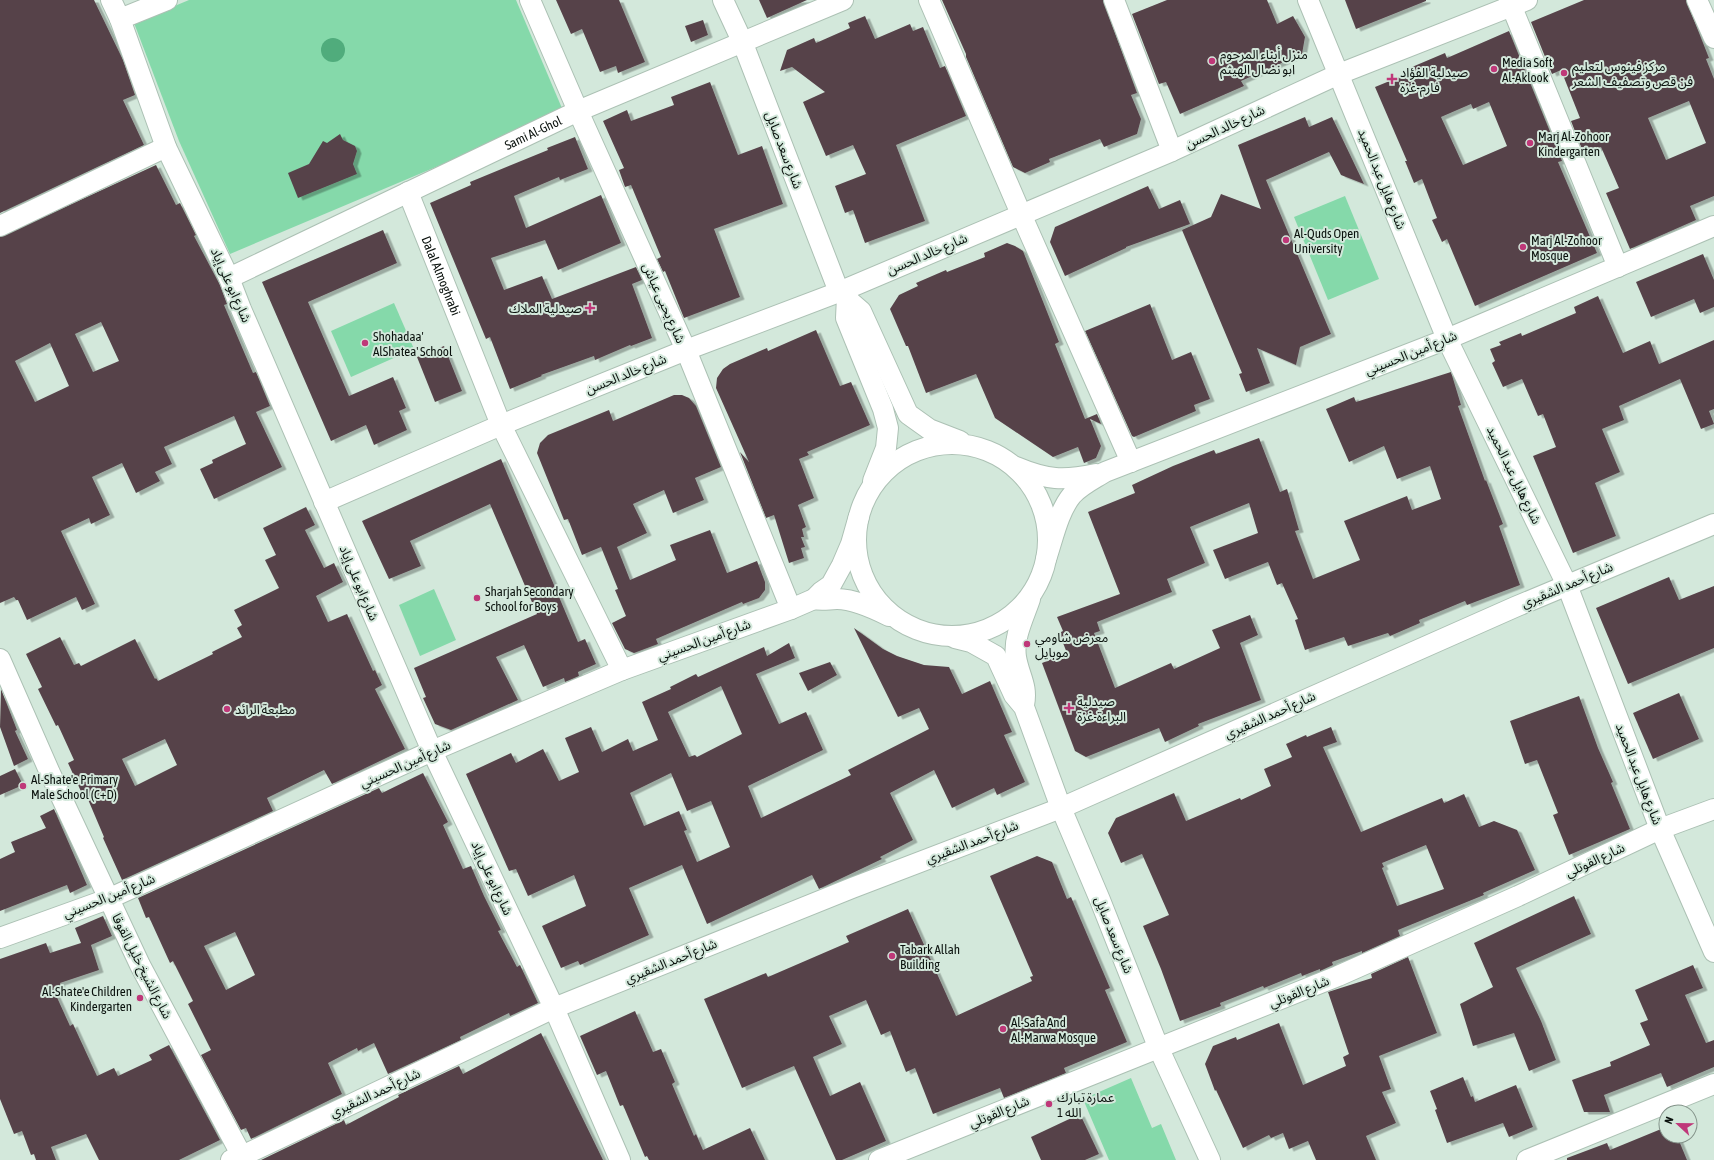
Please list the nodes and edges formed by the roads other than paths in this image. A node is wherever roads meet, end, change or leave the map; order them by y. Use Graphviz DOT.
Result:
graph roads {
  1 [pos="111,0"];
  2 [pos="167,0"];
  3 [pos="530,0"];
  4 [pos="723,0"];
  5 [pos="843,0"];
  6 [pos="929,0"];
  7 [pos="1114,0"];
  8 [pos="1308,0"];
  9 [pos="1697,0"];
  10 [pos="1516,2"];
  11 [pos="120,20"];
  12 [pos="1714,38"];
  13 [pos="742,41"];
  14 [pos="1339,74"];
  15 [pos="578,111"];
  16 [pos="166,147"];
  17 [pos="1172,151"];
  18 [pos="408,192"];
  19 [pos="1021,214"];
  20 [pos="0,226"];
  21 [pos="1714,226"];
  22 [pos="1618,267"];
  23 [pos="229,278"];
  24 [pos="843,294"];
  25 [pos="1447,339"];
  26 [pos="686,350"];
  27 [pos="501,425"];
  28 [pos="976,447"];
  29 [pos="1132,462"];
  30 [pos="1010,464"];
  31 [pos="1105,472"];
  32 [pos="868,494"];
  33 [pos="324,502"];
  34 [pos="860,516"];
  35 [pos="1714,524"];
  36 [pos="1046,559"];
  37 [pos="1567,585"];
  38 [pos="1032,592"];
  39 [pos="814,599"];
  40 [pos="791,609"];
  41 [pos="905,624"];
  42 [pos="948,636"];
  43 [pos="0,659"];
  44 [pos="622,670"];
  45 [pos="1024,707"];
  46 [pos="432,751"];
  47 [pos="1061,808"];
  48 [pos="1714,809"];
  49 [pos="1660,830"];
  50 [pos="108,899"];
  51 [pos="0,938"];
  52 [pos="1714,952"];
  53 [pos="554,1008"];
  54 [pos="1159,1048"];
  55 [pos="1714,1084"];
  56 [pos="239,1159"];
  57 [pos="620,1160"];
  58 [pos="878,1160"];
  59 [pos="1210,1160"];
  60 [pos="1527,1160"];
  1 -- 11 [label="street, شارع ابو على إياد"];
  2 -- 11 [label="street"];
  3 -- 15 [label="street, شارع يحيى عياش"];
  4 -- 13 [label="street, شارع سعد صايل"];
  5 -- 13 [label="street, Sami Al-Ghol"];
  6 -- 19 [label="street"];
  7 -- 17 [label="street"];
  8 -- 14 [label="street, شارع هايل عبد الحميد"];
  9 -- 12 [label="street"];
  10 -- 14 [label="street, شارع خالد الحسن"];
  10 -- 22 [label="street"];
  11 -- 16 [label="street, شارع ابو على إياد"];
  13 -- 15 [label="street, Sami Al-Ghol"];
  13 -- 24 [label="street, شارع سعد صايل"];
  14 -- 17 [label="street, شارع خالد الحسن"];
  14 -- 25 [label="street, شارع هايل عبد الحميد"];
  15 -- 18 [label="street, Sami Al-Ghol"];
  15 -- 26 [label="street, شارع يحيى عياش"];
  16 -- 20 [label="street"];
  16 -- 23 [label="street, شارع ابو على إياد"];
  17 -- 19 [label="street, شارع خالد الحسن"];
  18 -- 23 [label="street, Sami Al-Ghol"];
  18 -- 27 [label="street, Dalal Almoghrabi"];
  19 -- 24 [label="street, شارع خالد الحسن"];
  19 -- 29 [label="street"];
  21 -- 22 [label="street, شارع أمين الحسيني"];
  22 -- 25 [label="street, شارع أمين الحسيني"];
  23 -- 33 [label="street, شارع ابو على إياد"];
  24 -- 26 [label="street, شارع خالد الحسن"];
  24 -- 28 [label="street, شارع سعد صايل"];
  24 -- 32 [label="street, شارع سعد صايل"];
  25 -- 29 [label="street, شارع أمين الحسيني"];
  25 -- 37 [label="street, شارع هايل عبد الحميد"];
  26 -- 27 [label="street, شارع خالد الحسن"];
  26 -- 40 [label="street, شارع يحيى عياش"];
  27 -- 33 [label="street, شارع خالد الحسن"];
  27 -- 44 [label="street, Dalal Almoghrabi"];
  28 -- 30 [label="street"];
  28 -- 32 [label="street"];
  29 -- 31 [label="street, شارع أمين الحسيني"];
  30 -- 31 [label="street, شارع أمين الحسيني"];
  30 -- 36 [label="street"];
  31 -- 36 [label="street, شارع أمين الحسيني"];
  32 -- 34 [label="street, شارع سعد صايل"];
  33 -- 46 [label="street, شارع ابو على إياد"];
  34 -- 39 [label="street, شارع أمين الحسيني"];
  34 -- 41 [label="street"];
  35 -- 37 [label="street, شارع أحمد الشقيري"];
  36 -- 38 [label="street"];
  37 -- 47 [label="street, شارع أحمد الشقيري"];
  37 -- 49 [label="street, شارع هايل عبد الحميد"];
  38 -- 42 [label="street"];
  38 -- 45 [label="street, شارع سعد صايل"];
  39 -- 40 [label="street, شارع أمين الحسيني"];
  39 -- 41 [label="street, شارع أمين الحسيني"];
  40 -- 44 [label="street, شارع أمين الحسيني"];
  41 -- 42 [label="street"];
  42 -- 45 [label="street, شارع سعد صايل"];
  43 -- 50 [label="street, شارع الشيخ خليل القوقا"];
  44 -- 46 [label="street, شارع أمين الحسيني"];
  45 -- 47 [label="street, شارع سعد صايل"];
  46 -- 50 [label="street, شارع أمين الحسيني"];
  46 -- 53 [label="street, شارع ابو على إياد"];
  47 -- 53 [label="street, شارع أحمد الشقيري"];
  47 -- 54 [label="street, شارع سعد صايل"];
  48 -- 49 [label="street, شارع القوتلي"];
  49 -- 52 [label="street, شارع هايل عبد الحميد"];
  49 -- 54 [label="street, شارع القوتلي"];
  50 -- 51 [label="street, شارع أمين الحسيني"];
  50 -- 56 [label="street, شارع الشيخ خليل القوقا"];
  53 -- 56 [label="street, شارع أحمد الشقيري"];
  53 -- 57 [label="street, شارع ابو على إياد"];
  54 -- 58 [label="street, شارع القوتلي"];
  54 -- 59 [label="street, شارع سعد صايل"];
  55 -- 60 [label="street"];
}
